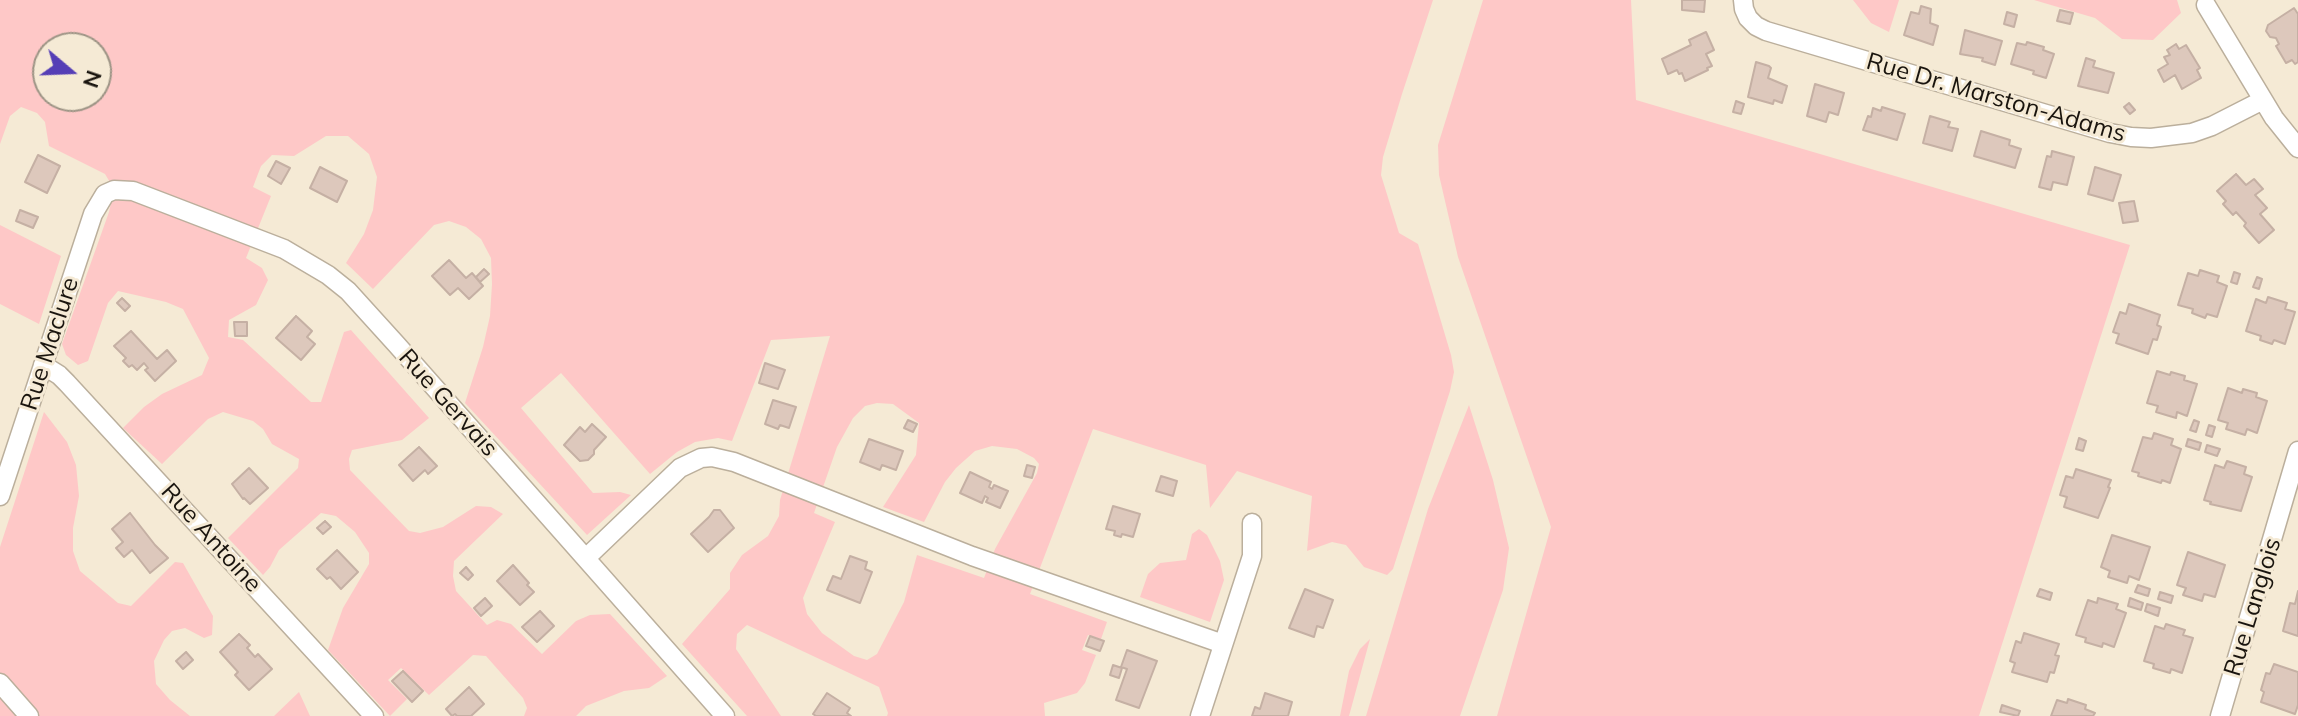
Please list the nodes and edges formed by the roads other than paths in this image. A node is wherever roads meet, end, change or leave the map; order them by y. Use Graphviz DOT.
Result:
graph roads {
  1 [pos="1743,0"];
  2 [pos="2206,5"];
  3 [pos="2263,100"];
  4 [pos="2298,148"];
  5 [pos="105,194"];
  6 [pos="43,365"];
  7 [pos="2298,451"];
  8 [pos="0,496"];
  9 [pos="1252,523"];
  10 [pos="586,558"];
  11 [pos="1223,644"];
  12 [pos="0,683"];
  13 [pos="29,716"];
  14 [pos="374,716"];
  15 [pos="725,716"];
  16 [pos="1200,716"];
  17 [pos="2220,716"];
  1 -- 3 [label="street, Rue Dr. Marston-Adams"];
  2 -- 3 [label="street"];
  3 -- 4 [label="street"];
  5 -- 6 [label="street, Rue Maclure"];
  5 -- 10 [label="street, Rue Gervais"];
  6 -- 8 [label="street, Rue Maclure"];
  6 -- 14 [label="street, Rue Antoine"];
  7 -- 17 [label="street, Rue Langlois"];
  9 -- 11 [label="street"];
  10 -- 11 [label="street"];
  10 -- 15 [label="street, Rue Gervais"];
  11 -- 16 [label="street"];
  12 -- 13 [label="street"];
}
